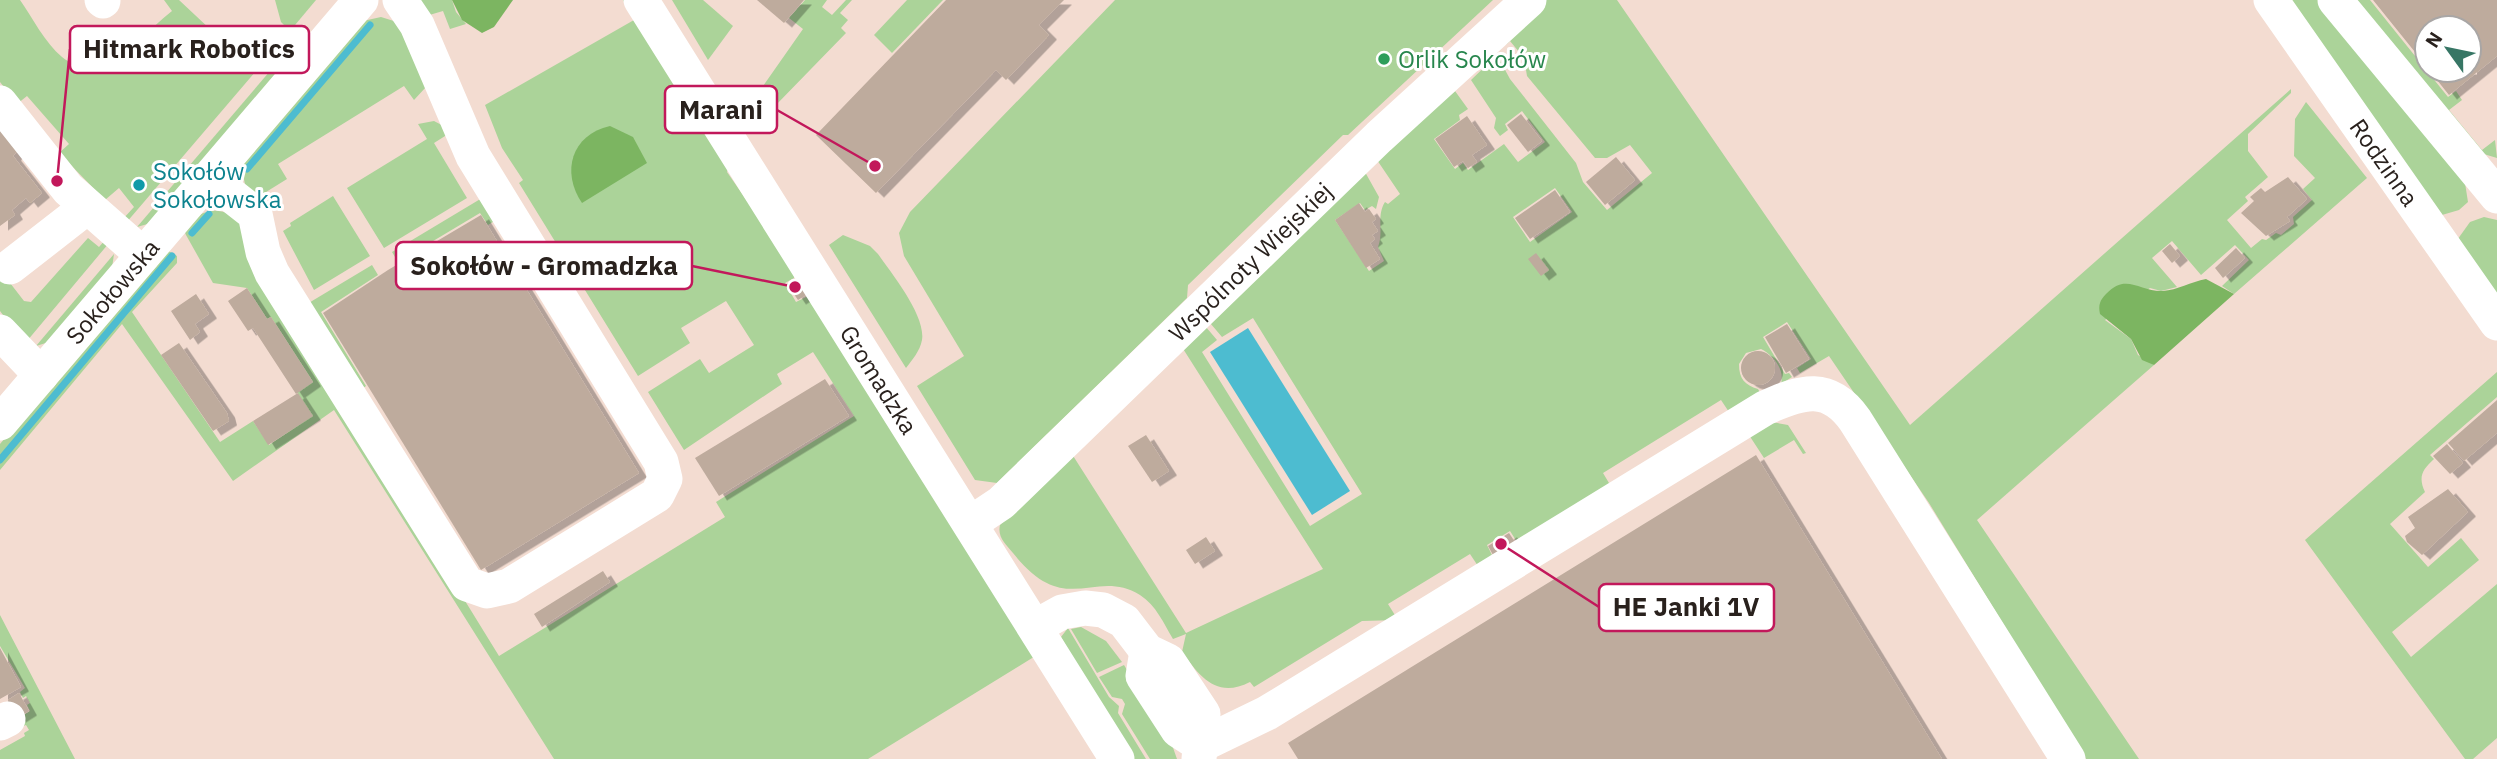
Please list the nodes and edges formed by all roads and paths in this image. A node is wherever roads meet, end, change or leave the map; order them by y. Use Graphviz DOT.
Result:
graph roads {
  1 [pos="360,0"];
  2 [pos="400,0"];
  3 [pos="641,0"];
  4 [pos="1528,0"];
  5 [pos="2271,0"];
  6 [pos="2335,0"];
  7 [pos="0,103"];
  8 [pos="209,178"];
  9 [pos="2497,196"];
  10 [pos="87,207"];
  11 [pos="143,255"];
  12 [pos="10,267"];
  13 [pos="2497,323"];
  14 [pos="0,332"];
  15 [pos="41,375"];
  16 [pos="0,423"];
  17 [pos="971,523"];
  18 [pos="1035,627"];
  19 [pos="1200,752"];
  20 [pos="1116,759"];
  21 [pos="2068,759"];
  1 -- 8 [label="street, Sokołowska"];
  2 -- 8 [label="street"];
  3 -- 17 [label="street, Gromadzka"];
  4 -- 17 [label="street, Wspólnoty Wiejskiej"];
  5 -- 13 [label="street, Rodzinna"];
  6 -- 9 [label="street"];
  7 -- 10 [label="street"];
  8 -- 11 [label="street, Sokołowska"];
  10 -- 11 [label="street"];
  10 -- 12 [label="street"];
  11 -- 15 [label="street, Sokołowska"];
  14 -- 15 [label="street"];
  15 -- 16 [label="street, Sokołowska"];
  17 -- 18 [label="street, Gromadzka"];
  18 -- 19 [label="street"];
  18 -- 20 [label="street, Gromadzka"];
  19 -- 21 [label="street"];
}
